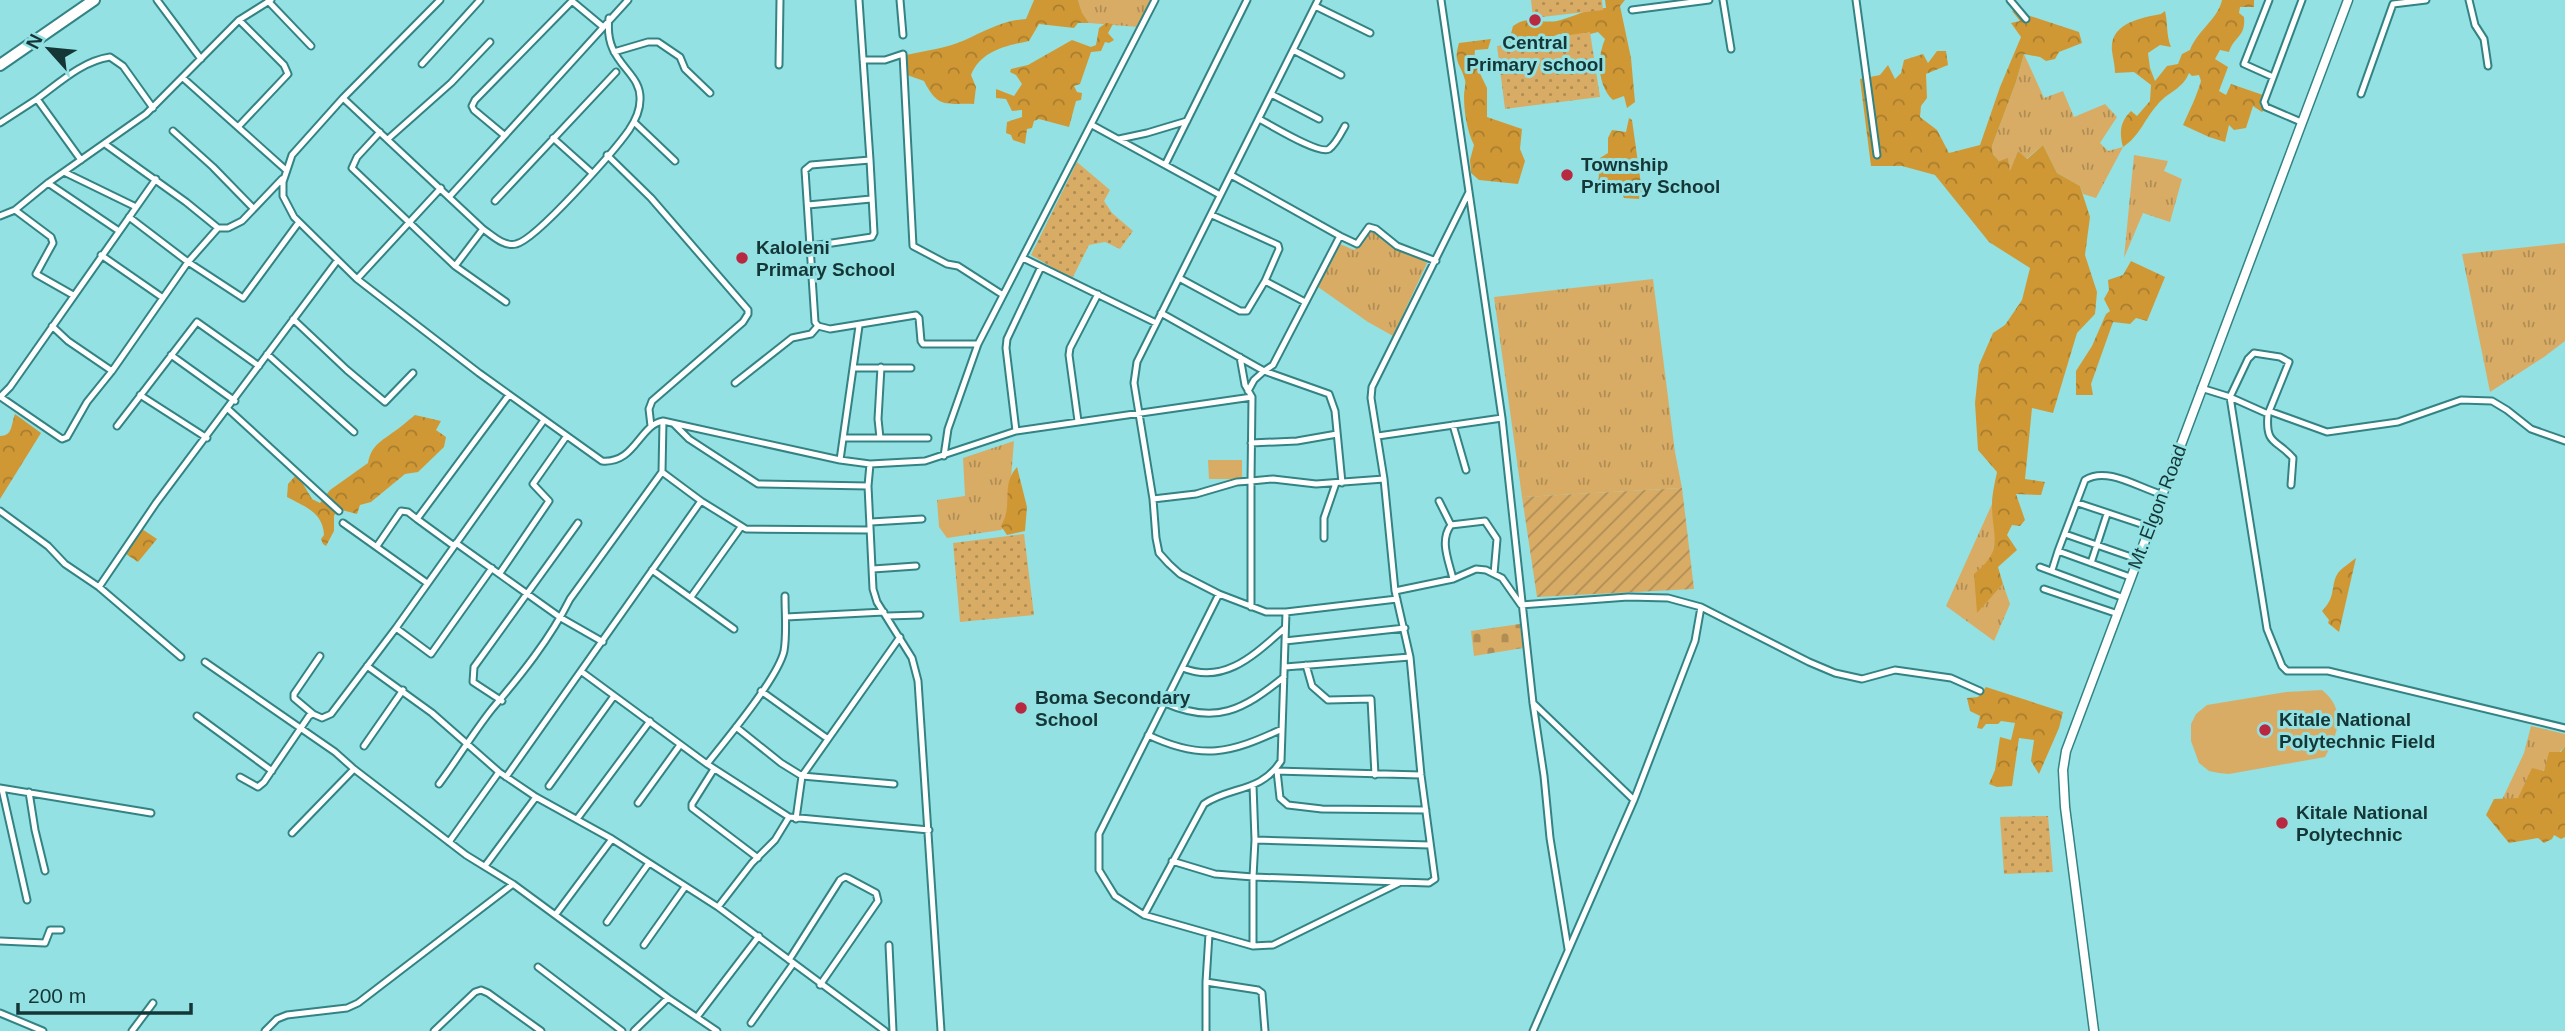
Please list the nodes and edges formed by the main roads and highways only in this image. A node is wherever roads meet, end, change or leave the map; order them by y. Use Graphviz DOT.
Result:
graph roads {
  1 [pos="94,0"];
  2 [pos="0,65"];
  1 -- 2 [label="highway"];
}
